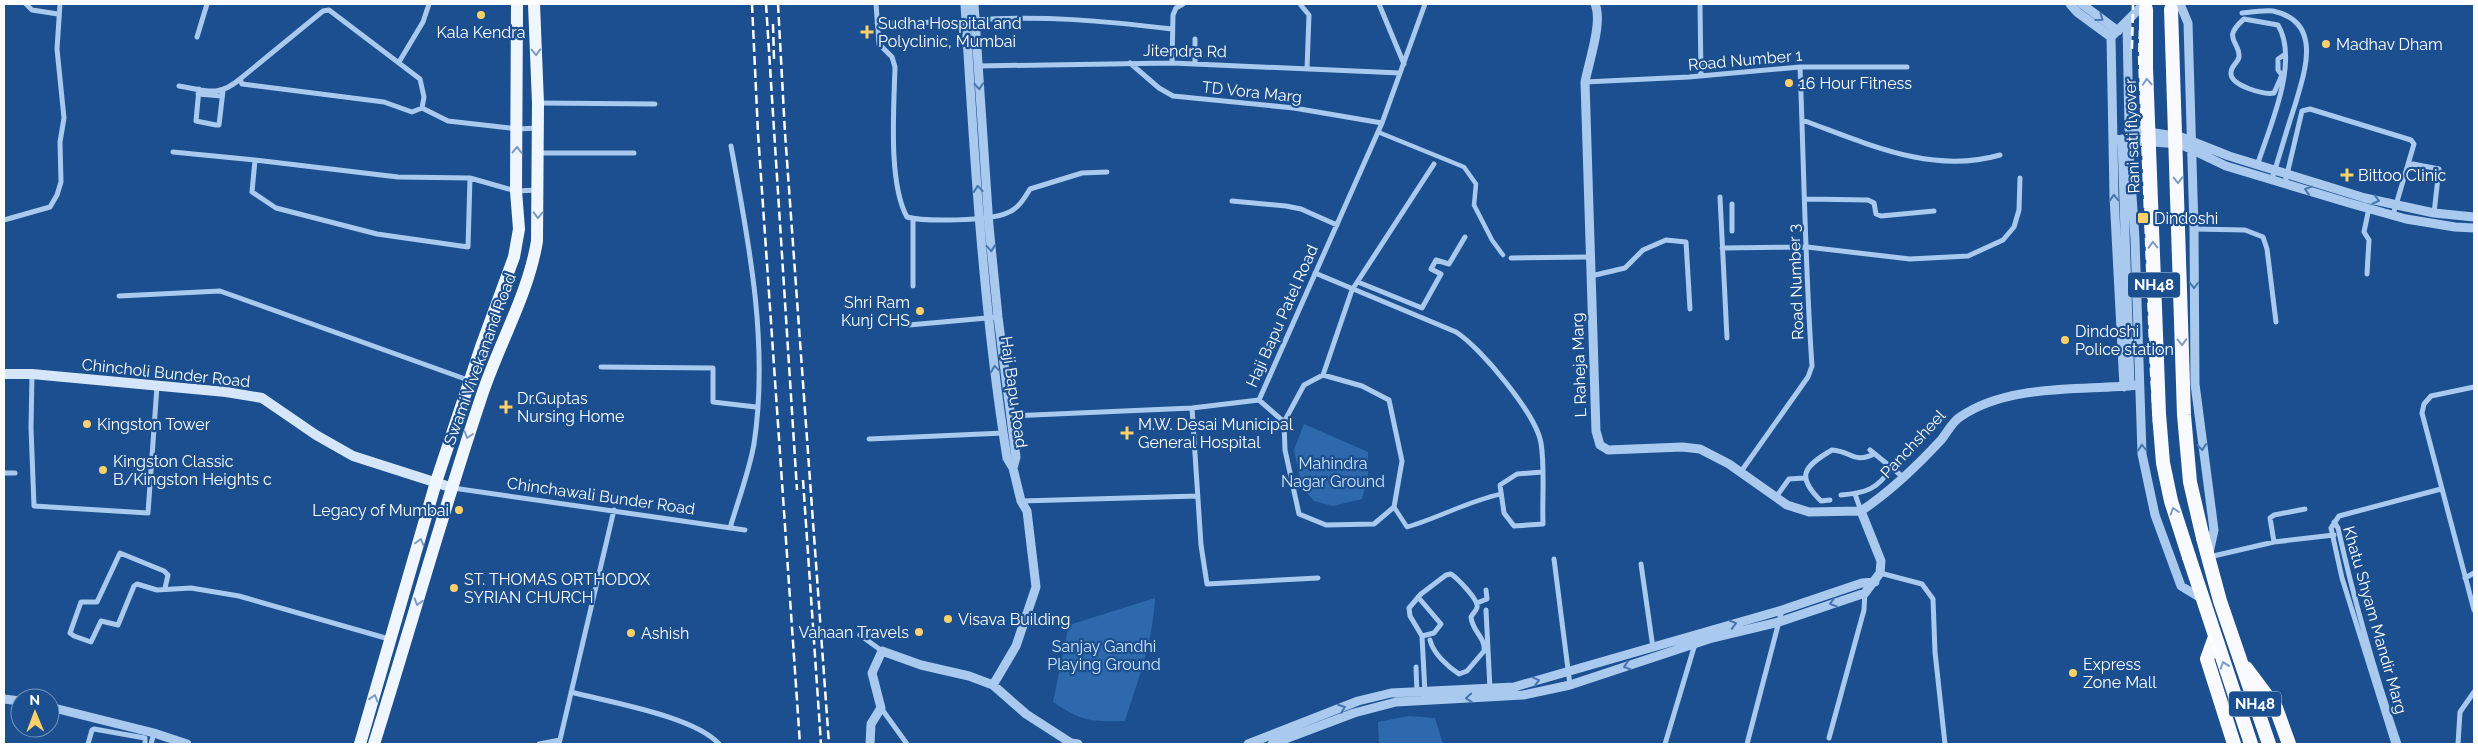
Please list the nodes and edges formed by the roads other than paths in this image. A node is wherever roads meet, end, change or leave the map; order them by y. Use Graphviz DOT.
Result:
graph roads {
  1 [pos="26,4"];
  2 [pos="60,4"];
  3 [pos="207,4"];
  4 [pos="429,4"];
  5 [pos="518,4"];
  6 [pos="534,4"];
  7 [pos="876,4"];
  8 [pos="966,4"];
  9 [pos="974,4"];
  10 [pos="1183,4"];
  11 [pos="1300,4"];
  12 [pos="1379,4"];
  13 [pos="1425,4"];
  14 [pos="1595,4"];
  15 [pos="1700,4"];
  16 [pos="2070,4"];
  17 [pos="2082,4"];
  18 [pos="2174,5"];
  19 [pos="2146,6"];
  20 [pos="2242,13"];
  21 [pos="58,14"];
  22 [pos="877,23"];
  23 [pos="971,24"];
  24 [pos="2127,24"];
  25 [pos="1172,29"];
  26 [pos="2115,34"];
  27 [pos="197,37"];
  28 [pos="1195,39"];
  29 [pos="2284,55"];
  30 [pos="399,62"];
  31 [pos="1130,62"];
  32 [pos="1172,63"];
  33 [pos="1194,64"];
  34 [pos="1404,64"];
  35 [pos="973,66"];
  36 [pos="1800,67"];
  37 [pos="1907,67"];
  38 [pos="1307,69"];
  39 [pos="1400,73"];
  40 [pos="1701,76"];
  41 [pos="240,79"];
  42 [pos="1585,82"];
  43 [pos="178,86"];
  44 [pos="198,91"];
  45 [pos="223,93"];
  46 [pos="538,103"];
  47 [pos="655,104"];
  48 [pos="422,108"];
  49 [pos="1802,120"];
  50 [pos="1382,123"];
  51 [pos="537,128"];
  52 [pos="518,129"];
  53 [pos="1378,132"];
  54 [pos="2121,139"];
  55 [pos="2191,145"];
  56 [pos="731,146"];
  57 [pos="173,152"];
  58 [pos="537,153"];
  59 [pos="634,153"];
  60 [pos="2000,155"];
  61 [pos="255,160"];
  62 [pos="1434,164"];
  63 [pos="2256,169"];
  64 [pos="1107,172"];
  65 [pos="2273,174"];
  66 [pos="470,178"];
  67 [pos="2020,178"];
  68 [pos="2287,178"];
  69 [pos="538,190"];
  70 [pos="516,191"];
  71 [pos="2337,194"];
  72 [pos="1720,198"];
  73 [pos="1805,199"];
  74 [pos="1232,201"];
  75 [pos="1732,204"];
  76 [pos="2397,206"];
  77 [pos="2369,208"];
  78 [pos="1934,211"];
  79 [pos="2439,214"];
  80 [pos="1721,216"];
  81 [pos="1732,216"];
  82 [pos="2395,216"];
  83 [pos="984,217"];
  84 [pos="2474,217"];
  85 [pos="913,219"];
  86 [pos="4,220"];
  87 [pos="1337,225"];
  88 [pos="2441,225"];
  89 [pos="2474,228"];
  90 [pos="2194,229"];
  91 [pos="1732,231"];
  92 [pos="1465,237"];
  93 [pos="1807,246"];
  94 [pos="1722,248"];
  95 [pos="1503,255"];
  96 [pos="1590,257"];
  97 [pos="1511,258"];
  98 [pos="1315,273"];
  99 [pos="2367,274"];
  100 [pos="1591,276"];
  101 [pos="1358,282"];
  102 [pos="913,286"];
  103 [pos="1352,290"];
  104 [pos="120,296"];
  105 [pos="1690,309"];
  106 [pos="993,318"];
  107 [pos="2276,322"];
  108 [pos="909,324"];
  109 [pos="1727,338"];
  110 [pos="1002,350"];
  111 [pos="992,351"];
  112 [pos="601,368"];
  113 [pos="4,374"];
  114 [pos="32,374"];
  115 [pos="1323,375"];
  116 [pos="470,381"];
  117 [pos="158,386"];
  118 [pos="2131,386"];
  119 [pos="2474,387"];
  120 [pos="1259,400"];
  121 [pos="756,407"];
  122 [pos="1192,408"];
  123 [pos="1006,416"];
  124 [pos="1284,422"];
  125 [pos="1004,434"];
  126 [pos="869,438"];
  127 [pos="1010,450"];
  128 [pos="1891,468"];
  129 [pos="15,472"];
  130 [pos="1542,472"];
  131 [pos="4,473"];
  132 [pos="1740,473"];
  133 [pos="1804,478"];
  134 [pos="1903,478"];
  135 [pos="436,482"];
  136 [pos="453,488"];
  137 [pos="2441,489"];
  138 [pos="1502,494"];
  139 [pos="1855,494"];
  140 [pos="1841,495"];
  141 [pos="1198,496"];
  142 [pos="1776,497"];
  143 [pos="1830,500"];
  144 [pos="1021,502"];
  145 [pos="1394,507"];
  146 [pos="2305,509"];
  147 [pos="614,510"];
  148 [pos="1862,511"];
  149 [pos="2334,522"];
  150 [pos="730,528"];
  151 [pos="745,530"];
  152 [pos="2339,534"];
  153 [pos="2332,535"];
  154 [pos="2274,542"];
  155 [pos="2208,553"];
  156 [pos="1554,559"];
  157 [pos="1641,564"];
  158 [pos="1880,573"];
  159 [pos="2474,573"];
  160 [pos="2346,577"];
  161 [pos="1318,578"];
  162 [pos="2465,578"];
  163 [pos="1875,582"];
  164 [pos="1862,583"];
  165 [pos="165,588"];
  166 [pos="1486,590"];
  167 [pos="1865,593"];
  168 [pos="1418,597"];
  169 [pos="2204,601"];
  170 [pos="1477,603"];
  171 [pos="1486,610"];
  172 [pos="1782,610"];
  173 [pos="2474,610"];
  174 [pos="1779,622"];
  175 [pos="1698,634"];
  176 [pos="860,635"];
  177 [pos="1422,636"];
  178 [pos="2215,637"];
  179 [pos="392,640"];
  180 [pos="1430,640"];
  181 [pos="1695,644"];
  182 [pos="1653,646"];
  183 [pos="882,651"];
  184 [pos="1655,657"];
  185 [pos="2241,663"];
  186 [pos="1416,667"];
  187 [pos="1568,672"];
  188 [pos="1570,684"];
  189 [pos="994,685"];
  190 [pos="1421,691"];
  191 [pos="571,692"];
  192 [pos="1490,692"];
  193 [pos="2474,692"];
  194 [pos="1421,701"];
  195 [pos="881,708"];
  196 [pos="60,709"];
  197 [pos="2385,709"];
  198 [pos="1315,718"];
  199 [pos="103,720"];
  200 [pos="1320,726"];
  201 [pos="100,732"];
  202 [pos="154,733"];
  203 [pos="1288,733"];
  204 [pos="1829,738"];
  205 [pos="560,742"];
  206 [pos="88,744"];
  207 [pos="145,744"];
  208 [pos="151,744"];
  209 [pos="187,744"];
  210 [pos="360,744"];
  211 [pos="374,744"];
  212 [pos="539,744"];
  213 [pos="719,744"];
  214 [pos="870,744"];
  215 [pos="907,744"];
  216 [pos="1073,744"];
  217 [pos="1248,744"];
  218 [pos="1272,744"];
  219 [pos="1665,744"];
  220 [pos="1747,744"];
  221 [pos="1945,744"];
  222 [pos="2234,744"];
  223 [pos="2251,744"];
  224 [pos="2270,744"];
  225 [pos="2289,744"];
  226 [pos="2394,744"];
  227 [pos="2399,744"];
  228 [pos="2458,744"];
  1 -- 21 [label="street"];
  2 -- 21 [label="street"];
  3 -- 27 [label="street"];
  4 -- 30 [label="street"];
  5 -- 52 [label="main road, Swami Vivekanand Road"];
  6 -- 46 [label="main road, Swami Vivekanand Road, one-way"];
  7 -- 22 [label="street"];
  8 -- 23 [label="street, Haji Bapu Road"];
  9 -- 23 [label="street, Haji Bapu Road"];
  10 -- 25 [label="street"];
  11 -- 38 [label="street"];
  12 -- 34 [label="street"];
  13 -- 34 [label="street, Haji Bapu Patel Road"];
  14 -- 42 [label="street, L Raheja Marg"];
  15 -- 40 [label="street"];
  16 -- 26 [label="street"];
  17 -- 26 [label="street, one-way"];
  18 -- 55 [label="street"];
  18 -- 155 [label="highway, NH48, one-way, bridge"];
  19 -- 24 [label="street"];
  169 -- 19 [label="highway, Rani sati flyover / NH48, one-way, bridge"];
  20 -- 65 [label="street"];
  21 -- 86 [label="street"];
  22 -- 23 [label="street"];
  22 -- 85 [label="street"];
  23 -- 25 [label="street"];
  23 -- 35 [label="street, Haji Bapu Road"];
  24 -- 26 [label="street"];
  24 -- 55 [label="street"];
  25 -- 32 [label="street"];
  26 -- 54 [label="street"];
  28 -- 33 [label="street"];
  29 -- 29 [label="street"];
  29 -- 63 [label="street"];
  30 -- 41 [label="street"];
  30 -- 48 [label="street"];
  31 -- 32 [label="street, Jitendra Rd"];
  31 -- 35 [label="street, Jitendra Rd"];
  31 -- 50 [label="street, TD Vora Marg"];
  32 -- 33 [label="street, Jitendra Rd"];
  33 -- 38 [label="street, Jitendra Rd"];
  34 -- 39 [label="street, Haji Bapu Patel Road"];
  35 -- 83 [label="street, Haji Bapu Road"];
  36 -- 37 [label="street, Road Number 1"];
  36 -- 40 [label="street, Road Number 1"];
  36 -- 49 [label="street, Road Number 3"];
  38 -- 39 [label="street, Jitendra Rd"];
  39 -- 50 [label="street, Haji Bapu Patel Road"];
  40 -- 42 [label="street, Road Number 1"];
  41 -- 45 [label="street"];
  41 -- 48 [label="street"];
  42 -- 96 [label="street, L Raheja Marg"];
  43 -- 44 [label="street"];
  44 -- 45 [label="street"];
  44 -- 45 [label="street"];
  46 -- 47 [label="street"];
  46 -- 51 [label="main road, Swami Vivekanand Road"];
  48 -- 52 [label="street"];
  49 -- 60 [label="street"];
  49 -- 73 [label="street, Road Number 3"];
  50 -- 53 [label="street, Haji Bapu Patel Road"];
  51 -- 52 [label="street"];
  51 -- 58 [label="main road, Swami Vivekanand Road"];
  70 -- 52 [label="main road, Swami Vivekanand Road, one-way"];
  53 -- 87 [label="street, Haji Bapu Patel Road"];
  53 -- 95 [label="street"];
  54 -- 55 [label="street"];
  118 -- 54 [label="street, one-way"];
  54 -- 118 [label="street"];
  55 -- 63 [label="street"];
  55 -- 63 [label="street"];
  55 -- 90 [label="street"];
  56 -- 121 [label="street"];
  57 -- 61 [label="street"];
  58 -- 59 [label="street"];
  58 -- 69 [label="main road, Swami Vivekanand Road"];
  61 -- 66 [label="street"];
  61 -- 66 [label="street"];
  62 -- 101 [label="street"];
  63 -- 65 [label="street"];
  64 -- 83 [label="street"];
  65 -- 68 [label="street"];
  66 -- 70 [label="street"];
  67 -- 93 [label="street"];
  68 -- 71 [label="street"];
  68 -- 76 [label="street"];
  69 -- 70 [label="street"];
  69 -- 136 [label="main road, Swami Vivekanand Road, one-way"];
  70 -- 116 [label="main road, Swami Vivekanand Road"];
  71 -- 76 [label="street, one-way"];
  71 -- 77 [label="street"];
  72 -- 80 [label="street"];
  73 -- 78 [label="street"];
  73 -- 93 [label="street, Road Number 3"];
  74 -- 87 [label="street"];
  75 -- 81 [label="street"];
  76 -- 79 [label="street"];
  76 -- 79 [label="street"];
  76 -- 82 [label="street"];
  77 -- 82 [label="street"];
  77 -- 99 [label="street"];
  79 -- 84 [label="street"];
  79 -- 88 [label="street"];
  80 -- 81 [label="street"];
  80 -- 94 [label="street"];
  81 -- 91 [label="street"];
  82 -- 88 [label="street"];
  83 -- 85 [label="street"];
  83 -- 106 [label="street, Haji Bapu Road"];
  85 -- 102 [label="street"];
  87 -- 98 [label="street, Haji Bapu Patel Road"];
  88 -- 89 [label="street"];
  90 -- 107 [label="street"];
  90 -- 155 [label="street, one-way"];
  92 -- 101 [label="street"];
  93 -- 94 [label="street"];
  93 -- 132 [label="street, Road Number 3"];
  94 -- 109 [label="street"];
  96 -- 97 [label="street"];
  96 -- 100 [label="street, L Raheja Marg"];
  98 -- 103 [label="street"];
  98 -- 120 [label="street, Haji Bapu Patel Road"];
  100 -- 105 [label="street"];
  100 -- 132 [label="street, L Raheja Marg"];
  101 -- 103 [label="street"];
  103 -- 115 [label="street"];
  103 -- 130 [label="street"];
  104 -- 116 [label="street"];
  106 -- 108 [label="street"];
  106 -- 110 [label="street, Haji Bapu Road"];
  106 -- 111 [label="street, Haji Bapu Road"];
  110 -- 111 [label="street"];
  110 -- 123 [label="street, Haji Bapu Road"];
  123 -- 111 [label="street, Haji Bapu Road, one-way"];
  112 -- 121 [label="street"];
  113 -- 114 [label="main road, Chincholi Bunder Road"];
  114 -- 117 [label="main road, Chincholi Bunder Road"];
  114 -- 117 [label="street"];
  115 -- 124 [label="street"];
  115 -- 145 [label="street"];
  116 -- 135 [label="main road, Swami Vivekanand Road"];
  117 -- 135 [label="main road, Chincholi Bunder Road"];
  118 -- 134 [label="street, Panchsheel"];
  169 -- 118 [label="street, one-way"];
  119 -- 137 [label="street"];
  120 -- 122 [label="street, Haji Bapu Patel Road"];
  120 -- 124 [label="street"];
  121 -- 150 [label="street"];
  122 -- 123 [label="street, Haji Bapu Patel Road"];
  122 -- 141 [label="street"];
  123 -- 125 [label="street, Haji Bapu Road"];
  123 -- 127 [label="street, Haji Bapu Road"];
  124 -- 145 [label="street"];
  125 -- 126 [label="street"];
  125 -- 127 [label="street, Haji Bapu Road"];
  127 -- 144 [label="street, Haji Bapu Road"];
  128 -- 133 [label="street"];
  128 -- 134 [label="street"];
  128 -- 139 [label="street"];
  129 -- 131 [label="street"];
  130 -- 138 [label="street"];
  130 -- 138 [label="street"];
  132 -- 142 [label="street, L Raheja Marg"];
  133 -- 142 [label="street"];
  133 -- 143 [label="street"];
  134 -- 148 [label="street, Panchsheel"];
  135 -- 136 [label="main road, Chincholi Bunder Road"];
  179 -- 135 [label="main road, Swami Vivekanand Road, one-way"];
  136 -- 147 [label="street, Chinchawali Bunder Road"];
  136 -- 211 [label="main road, Swami Vivekanand Road, one-way"];
  137 -- 149 [label="street"];
  137 -- 162 [label="street"];
  138 -- 145 [label="street"];
  139 -- 140 [label="street"];
  139 -- 148 [label="street"];
  141 -- 144 [label="street"];
  141 -- 161 [label="street"];
  142 -- 148 [label="street, L Raheja Marg"];
  144 -- 189 [label="street, Haji Bapu Road"];
  146 -- 154 [label="street"];
  147 -- 150 [label="street, Chinchawali Bunder Road"];
  147 -- 191 [label="street"];
  148 -- 158 [label="street"];
  149 -- 152 [label="street, Khatu Shyam Mandir Marg"];
  149 -- 153 [label="street, Khatu Shyam Mandir Marg"];
  150 -- 151 [label="street, Chinchawali Bunder Road"];
  152 -- 153 [label="street"];
  152 -- 160 [label="street, Khatu Shyam Mandir Marg"];
  153 -- 154 [label="street"];
  153 -- 160 [label="street, Khatu Shyam Mandir Marg"];
  154 -- 155 [label="street"];
  155 -- 185 [label="highway, NH48"];
  156 -- 187 [label="street"];
  157 -- 182 [label="street"];
  158 -- 163 [label="street"];
  158 -- 221 [label="street"];
  159 -- 162 [label="street"];
  160 -- 197 [label="street, Khatu Shyam Mandir Marg"];
  162 -- 173 [label="street"];
  163 -- 164 [label="street"];
  163 -- 167 [label="street"];
  164 -- 167 [label="street"];
  164 -- 172 [label="street"];
  165 -- 165 [label="street"];
  165 -- 179 [label="street"];
  166 -- 170 [label="street"];
  167 -- 174 [label="street, one-way"];
  167 -- 204 [label="street"];
  168 -- 170 [label="street"];
  168 -- 177 [label="street"];
  168 -- 177 [label="street"];
  169 -- 178 [label="highway, NH48"];
  170 -- 180 [label="street"];
  171 -- 192 [label="street"];
  172 -- 174 [label="street"];
  175 -- 172 [label="street, one-way"];
  174 -- 181 [label="street"];
  174 -- 220 [label="street"];
  175 -- 181 [label="street"];
  175 -- 182 [label="street"];
  176 -- 183 [label="street"];
  177 -- 190 [label="street"];
  178 -- 222 [label="highway"];
  223 -- 178 [label="highway, NH48, one-way"];
  210 -- 179 [label="main road, Swami Vivekanand Road, one-way"];
  181 -- 184 [label="street"];
  181 -- 219 [label="street"];
  182 -- 184 [label="street"];
  182 -- 187 [label="street"];
  183 -- 189 [label="street"];
  183 -- 195 [label="street"];
  184 -- 188 [label="street, one-way"];
  185 -- 224 [label="highway, NH48"];
  185 -- 225 [label="highway"];
  186 -- 190 [label="street"];
  187 -- 188 [label="street"];
  192 -- 187 [label="street, one-way"];
  188 -- 192 [label="street"];
  189 -- 216 [label="street"];
  190 -- 192 [label="street"];
  190 -- 194 [label="street"];
  198 -- 190 [label="street, one-way"];
  191 -- 205 [label="street"];
  191 -- 213 [label="street"];
  192 -- 194 [label="street, one-way"];
  193 -- 228 [label="street"];
  194 -- 200 [label="street"];
  195 -- 214 [label="street"];
  195 -- 215 [label="street"];
  196 -- 199 [label="street"];
  197 -- 226 [label="street, Khatu Shyam Mandir Marg"];
  197 -- 227 [label="street, Khatu Shyam Mandir Marg"];
  198 -- 200 [label="street"];
  198 -- 203 [label="street"];
  199 -- 201 [label="street"];
  199 -- 202 [label="street"];
  200 -- 203 [label="street"];
  201 -- 206 [label="street"];
  201 -- 207 [label="street"];
  202 -- 208 [label="street"];
  202 -- 209 [label="street"];
  203 -- 217 [label="street"];
  203 -- 218 [label="street"];
  205 -- 212 [label="street"];
}
